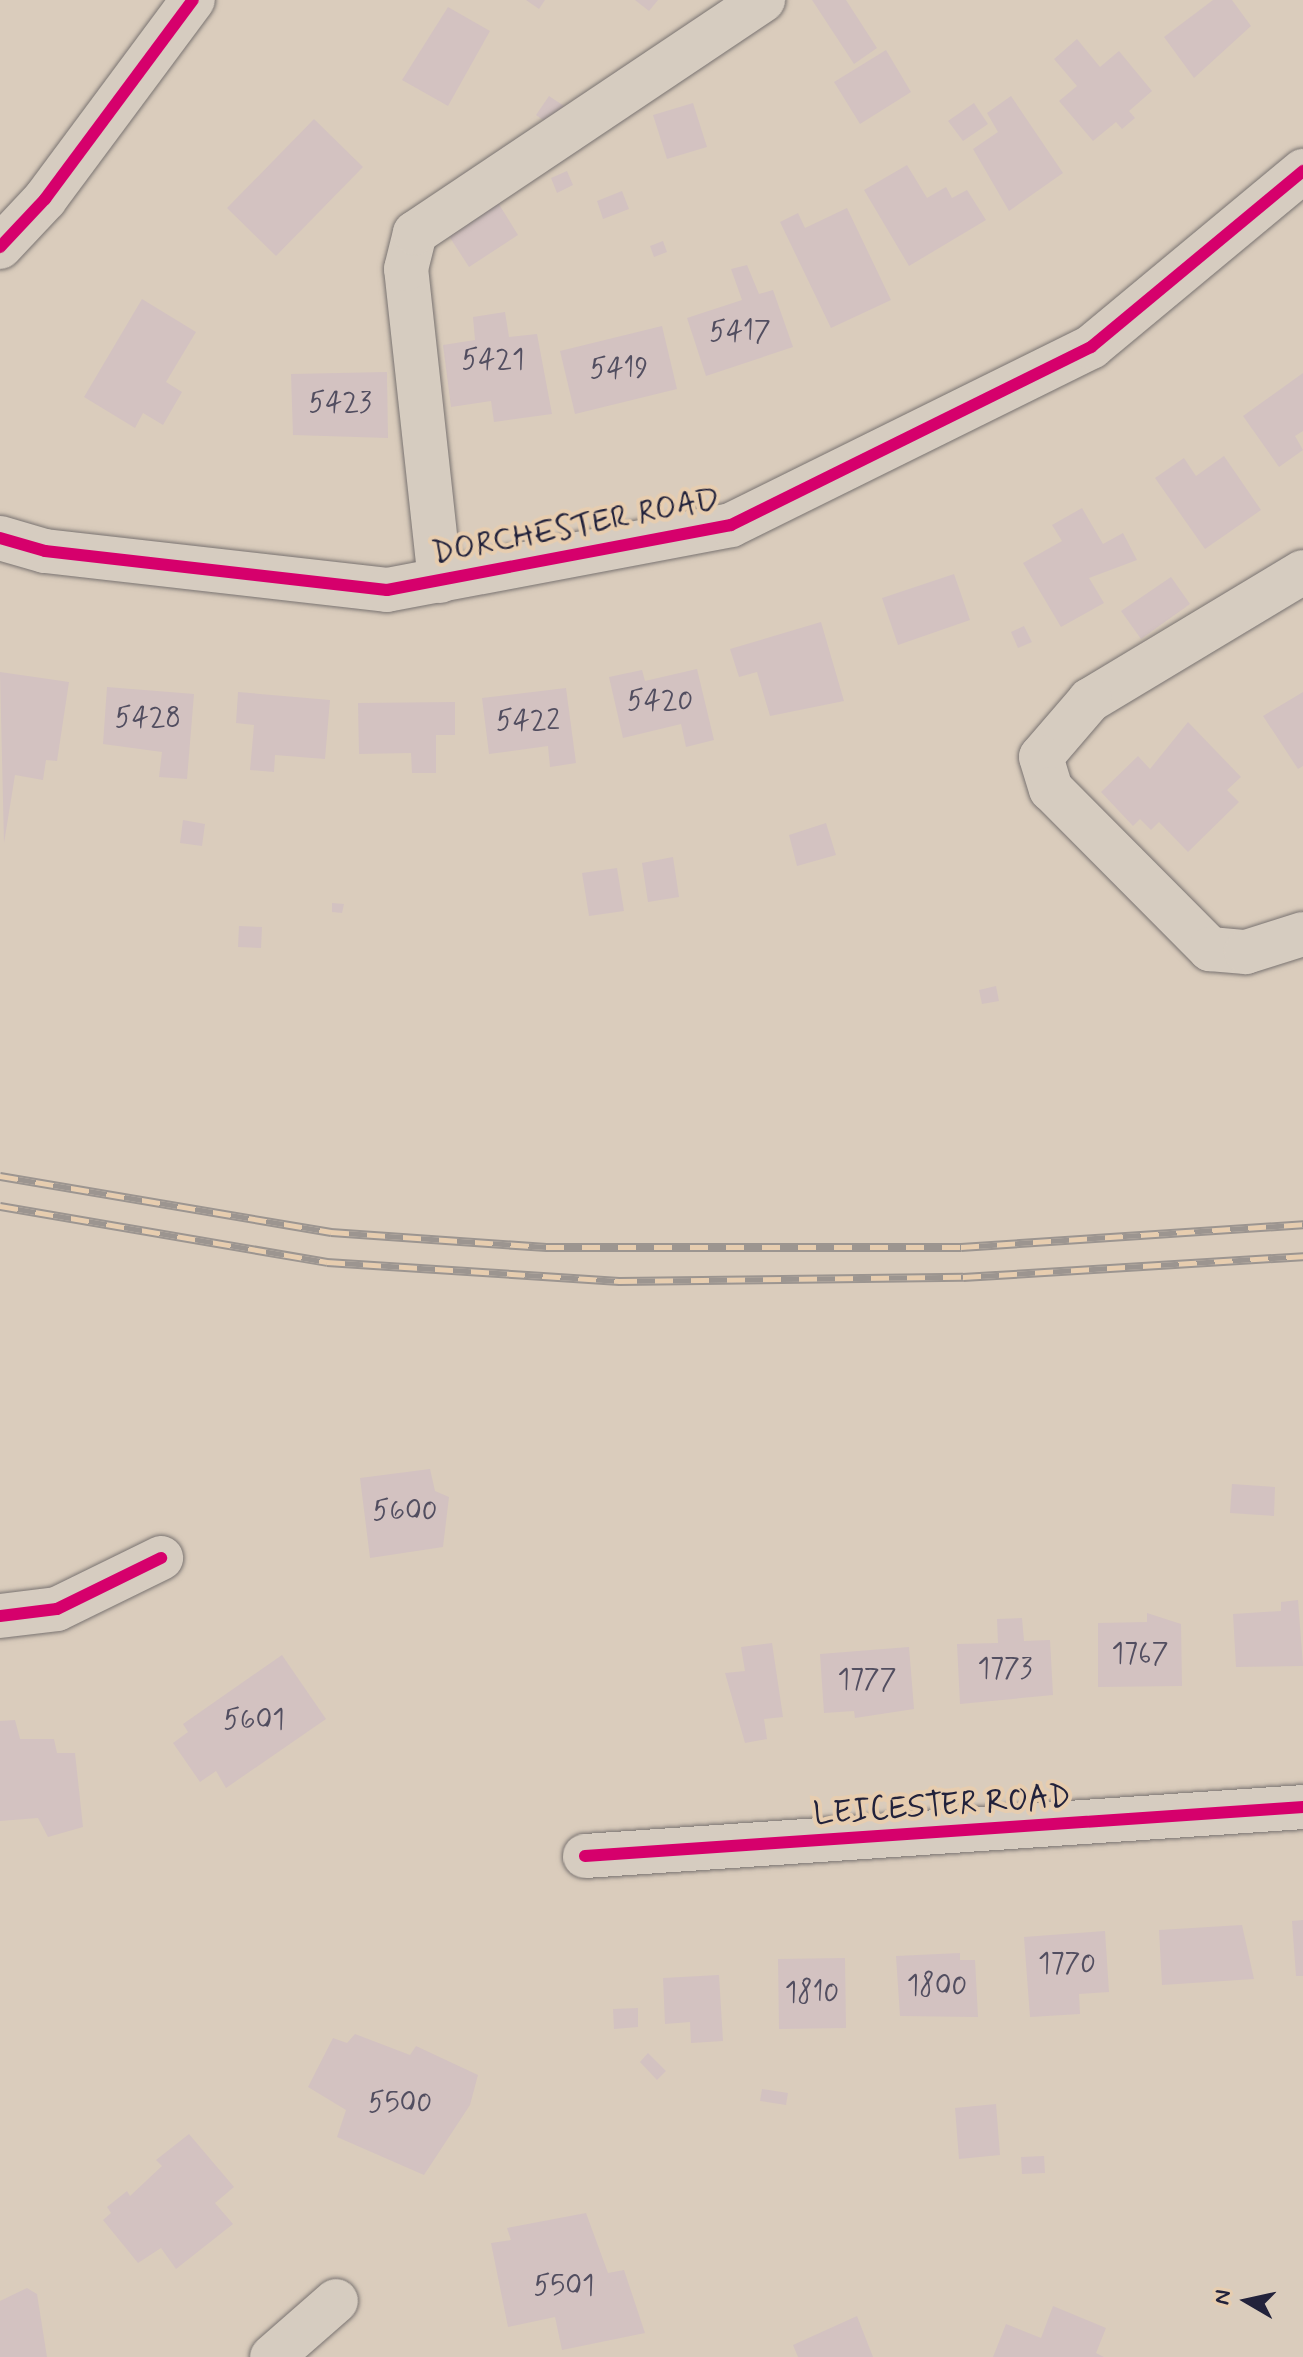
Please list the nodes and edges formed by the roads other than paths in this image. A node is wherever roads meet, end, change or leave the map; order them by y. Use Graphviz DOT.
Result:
graph roads {
  1 [pos="193,0"];
  2 [pos="763,0"];
  3 [pos="1303,171"];
  4 [pos="0,247"];
  5 [pos="0,538"];
  6 [pos="1303,572"];
  7 [pos="440,581"];
  8 [pos="1303,934"];
  9 [pos="161,1558"];
  10 [pos="0,1616"];
  11 [pos="1303,1807"];
  12 [pos="585,1856"];
  13 [pos="336,2301"];
  14 [pos="272,2357"];
  1 -- 4 [label="street"];
  2 -- 7 [label="street"];
  3 -- 7 [label="street, DORCHESTER ROAD"];
  5 -- 7 [label="street, DORCHESTER ROAD"];
  6 -- 8 [label="street"];
  9 -- 10 [label="street"];
  11 -- 12 [label="street, LEICESTER ROAD"];
  13 -- 14 [label="street"];
}
